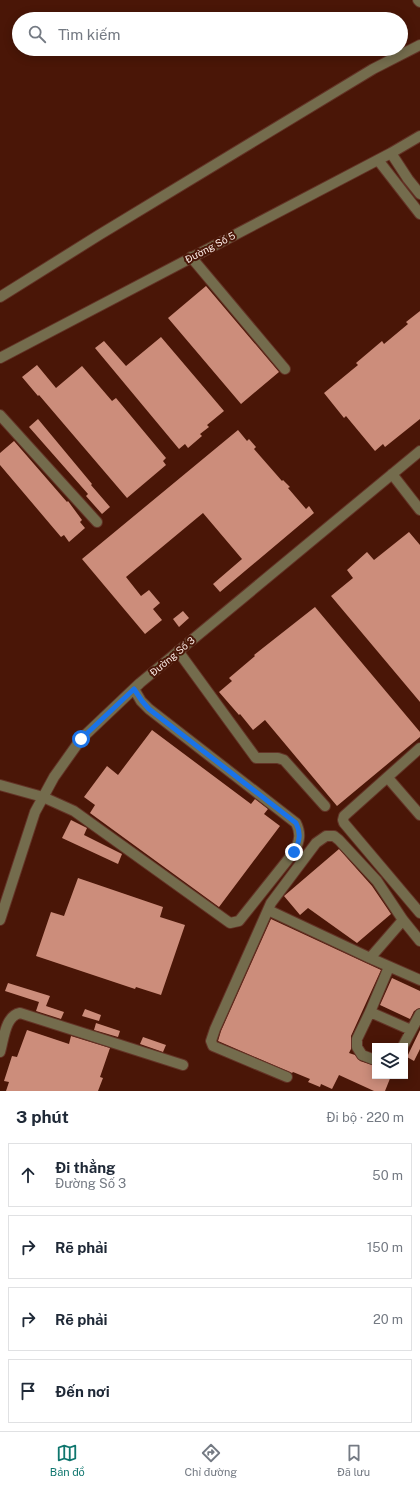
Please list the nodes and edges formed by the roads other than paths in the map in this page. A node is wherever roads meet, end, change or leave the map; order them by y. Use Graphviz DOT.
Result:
graph roads {
  1 [pos="420,45"];
  2 [pos="408,51"];
  3 [pos="398,56"];
  4 [pos="420,136"];
  5 [pos="391,153"];
  6 [pos="378,160"];
  7 [pos="420,194"];
  8 [pos="420,214"];
  9 [pos="191,257"];
  10 [pos="0,298"];
  11 [pos="0,358"];
  12 [pos="284,370"];
  13 [pos="0,415"];
  14 [pos="420,451"];
  15 [pos="392,474"];
  16 [pos="420,510"];
  17 [pos="98,522"];
  18 [pos="178,651"];
  19 [pos="134,689"];
  20 [pos="420,748"];
  21 [pos="388,778"];
  22 [pos="0,785"];
  23 [pos="43,798"];
  24 [pos="325,806"];
  25 [pos="420,815"];
  26 [pos="268,910"];
  27 [pos="420,913"];
  28 [pos="0,920"];
  29 [pos="403,920"];
  30 [pos="420,941"];
  31 [pos="370,958"];
  32 [pos="389,967"];
  33 [pos="420,980"];
  34 [pos="370,1012"];
  35 [pos="420,1014"];
  36 [pos="411,1030"];
  37 [pos="405,1043"];
  38 [pos="0,1052"];
  39 [pos="372,1059"];
  40 [pos="183,1065"];
  41 [pos="287,1077"];
  1 -- 2 [label="street"];
  3 -- 10 [label="street"];
  4 -- 5 [label="street, Đường Số 5"];
  5 -- 6 [label="street, Đường Số 5"];
  5 -- 7 [label="street"];
  6 -- 8 [label="street"];
  6 -- 9 [label="street, Đường Số 5"];
  9 -- 11 [label="street, Đường Số 5"];
  9 -- 12 [label="street"];
  13 -- 17 [label="street"];
  14 -- 15 [label="street, Đường Số 3"];
  15 -- 16 [label="street"];
  15 -- 18 [label="street, Đường Số 3"];
  18 -- 19 [label="street, Đường Số 3"];
  18 -- 24 [label="street"];
  19 -- 23 [label="street, Đường Số 3"];
  19 -- 23 [label="street"];
  20 -- 21 [label="street"];
  21 -- 25 [label="street"];
  21 -- 27 [label="street"];
  22 -- 23 [label="street"];
  23 -- 28 [label="street, Đường Số 3"];
  26 -- 29 [label="street"];
  26 -- 31 [label="street"];
  26 -- 41 [label="street"];
  29 -- 30 [label="street"];
  29 -- 31 [label="street"];
  31 -- 32 [label="street"];
  32 -- 33 [label="street"];
  32 -- 34 [label="street"];
  34 -- 36 [label="street"];
  34 -- 39 [label="street"];
  35 -- 36 [label="street"];
  36 -- 37 [label="street"];
  38 -- 40 [label="street"];
}
